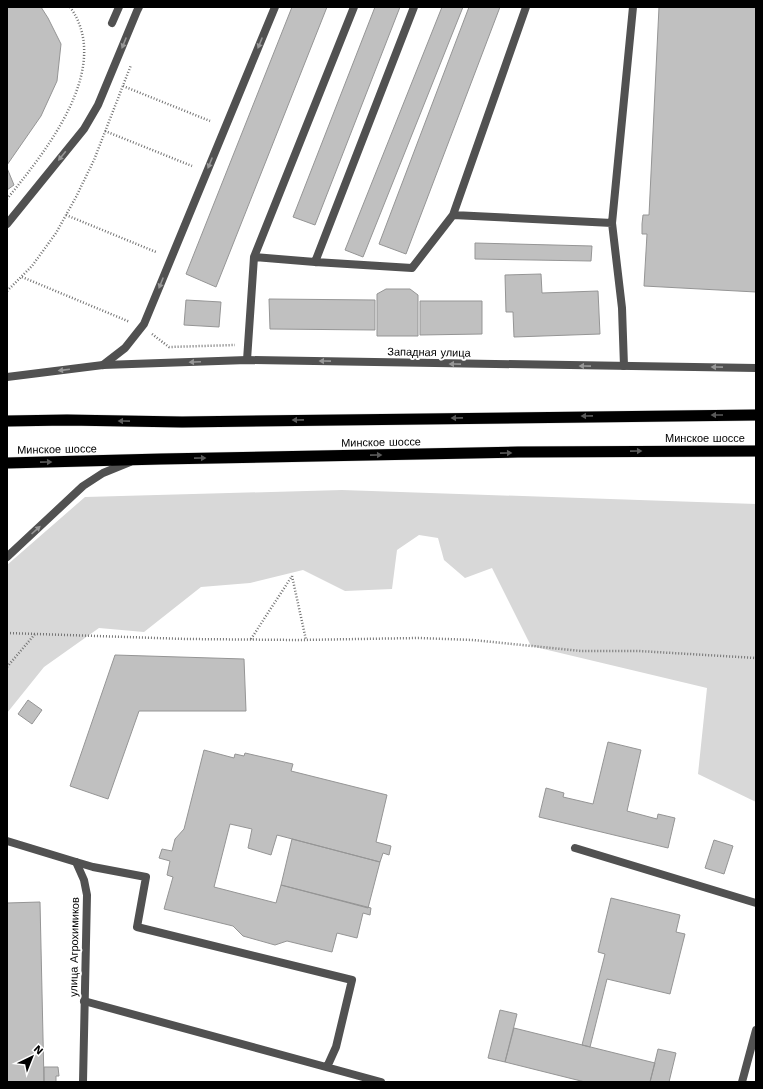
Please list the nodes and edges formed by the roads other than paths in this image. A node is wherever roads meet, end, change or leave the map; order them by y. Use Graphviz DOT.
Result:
graph roads {
  1 [pos="119,7"];
  2 [pos="139,7"];
  3 [pos="275,7"];
  4 [pos="354,7"];
  5 [pos="414,7"];
  6 [pos="526,7"];
  7 [pos="633,7"];
  8 [pos="112,23"];
  9 [pos="453,215"];
  10 [pos="612,223"];
  11 [pos="7,224"];
  12 [pos="254,257"];
  13 [pos="315,262"];
  14 [pos="247,360"];
  15 [pos="102,365"];
  16 [pos="624,366"];
  17 [pos="756,368"];
  18 [pos="7,377"];
  19 [pos="756,414"];
  20 [pos="9,421"];
  21 [pos="756,450"];
  22 [pos="135,460"];
  23 [pos="7,463"];
  24 [pos="7,557"];
  25 [pos="7,841"];
  26 [pos="575,848"];
  27 [pos="76,862"];
  28 [pos="756,902"];
  29 [pos="84,1001"];
  30 [pos="756,1030"];
  31 [pos="327,1067"];
  32 [pos="83,1082"];
  33 [pos="381,1082"];
  34 [pos="742,1082"];
  1 -- 8 [label="street"];
  2 -- 11 [label="street, one-way"];
  3 -- 15 [label="street, one-way"];
  4 -- 12 [label="street"];
  5 -- 13 [label="street"];
  6 -- 9 [label="street"];
  7 -- 10 [label="street"];
  9 -- 10 [label="street"];
  9 -- 13 [label="street"];
  10 -- 16 [label="street"];
  12 -- 13 [label="street"];
  12 -- 14 [label="street"];
  14 -- 15 [label="street, Западная улица, one-way"];
  16 -- 14 [label="street, Западная улица, one-way"];
  15 -- 18 [label="street, Западная улица, one-way"];
  17 -- 16 [label="street, Западная улица, one-way"];
  19 -- 20 [label="highway, Минское шоссе, one-way"];
  22 -- 21 [label="highway, Минское шоссе, one-way"];
  23 -- 22 [label="highway, Минское шоссе, one-way"];
  24 -- 22 [label="street, one-way"];
  25 -- 27 [label="street"];
  26 -- 28 [label="street"];
  27 -- 29 [label="street, улица Агрохимиков"];
  27 -- 31 [label="street"];
  29 -- 31 [label="street"];
  29 -- 32 [label="street, улица Агрохимиков"];
  30 -- 34 [label="street"];
  31 -- 33 [label="street"];
}
